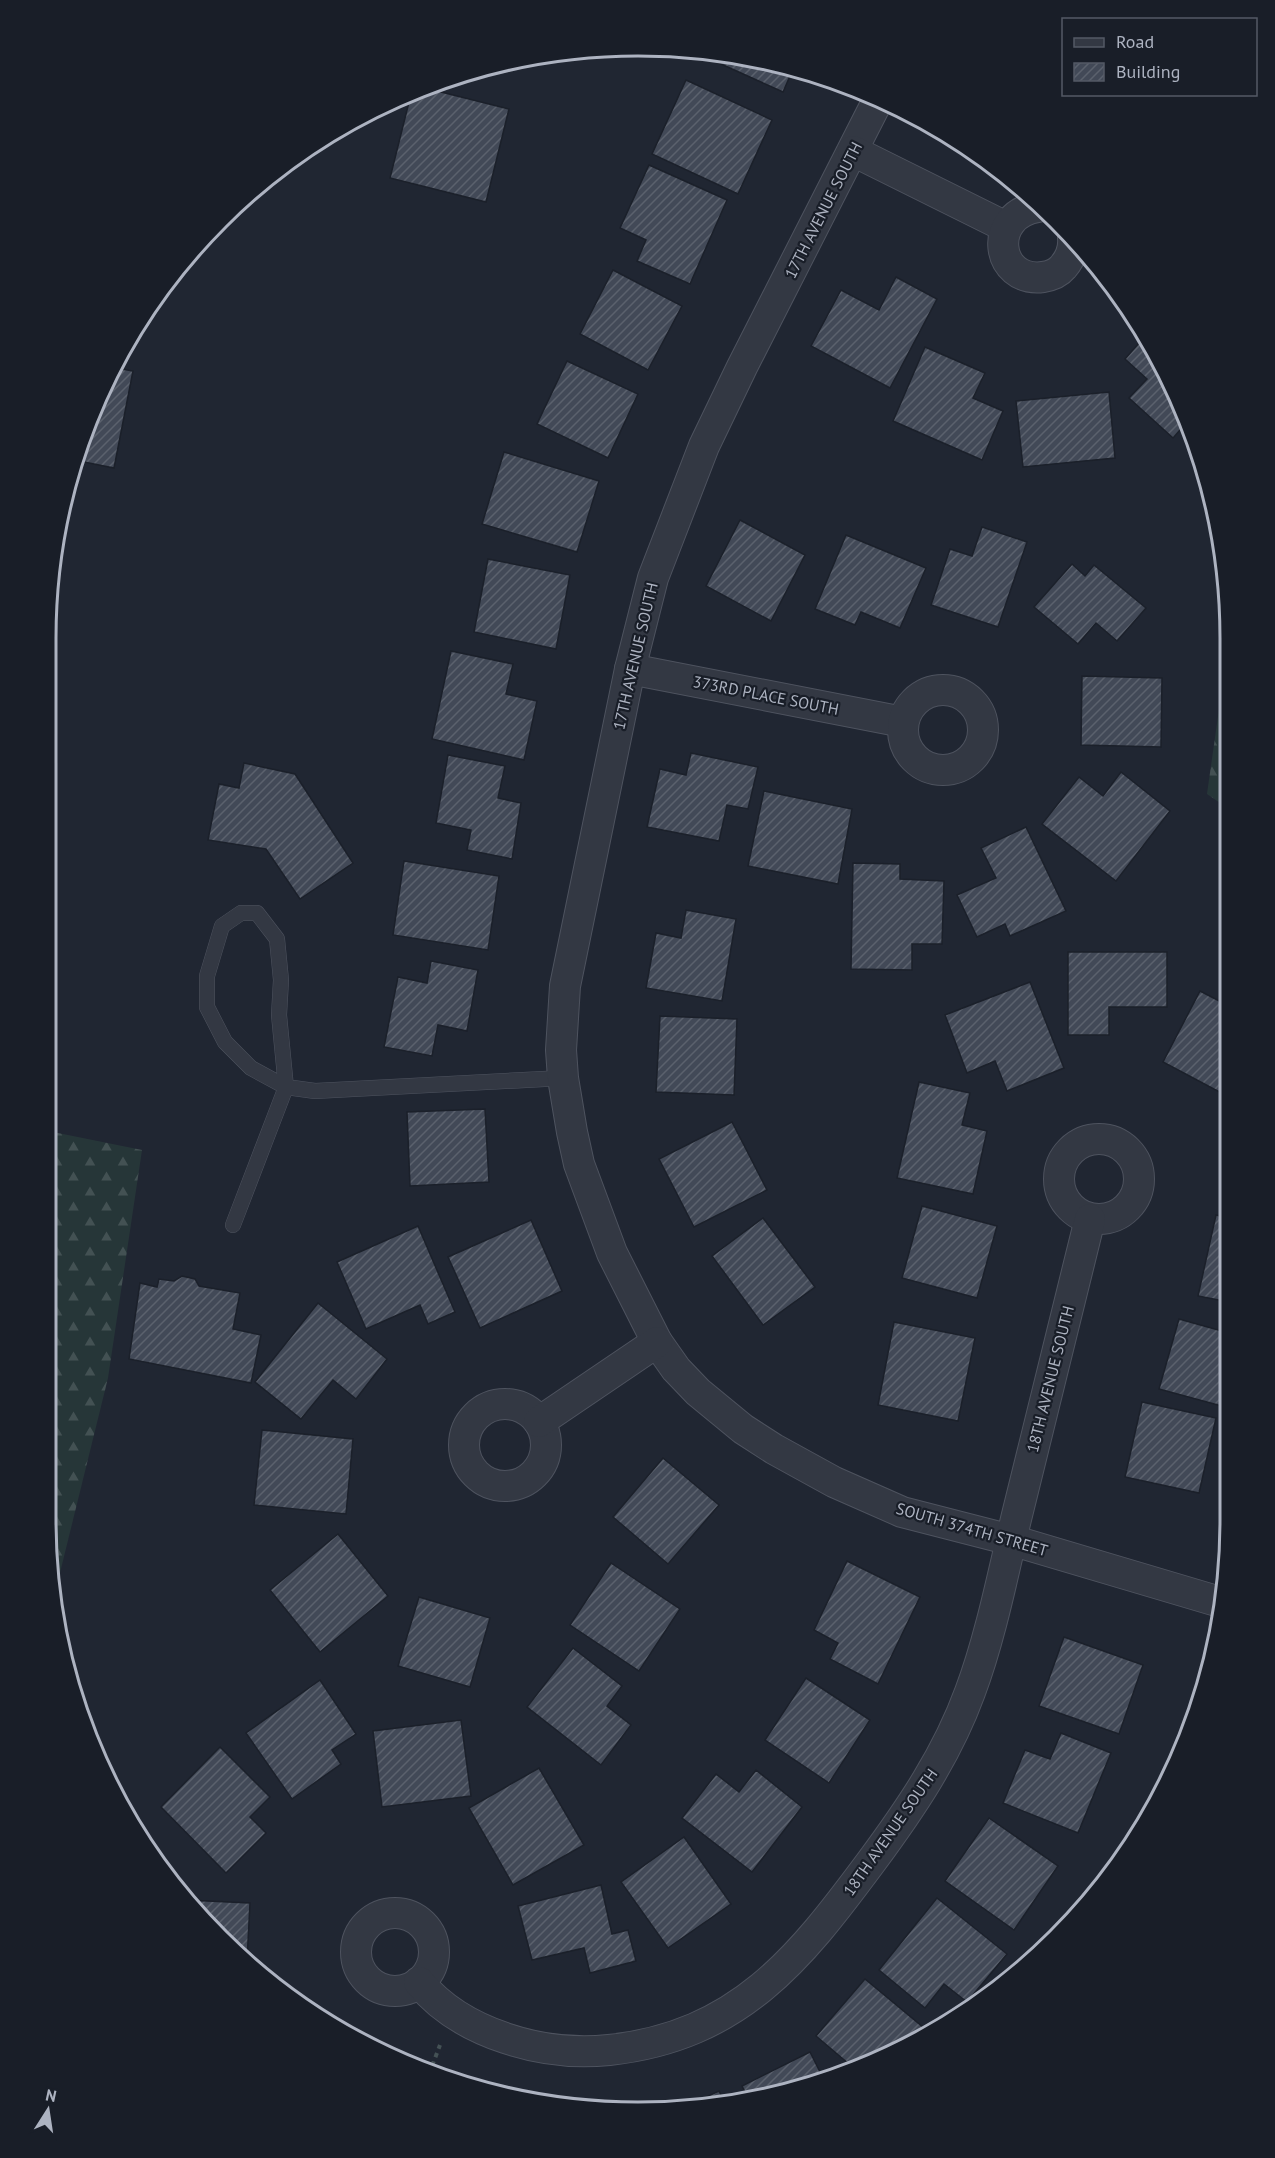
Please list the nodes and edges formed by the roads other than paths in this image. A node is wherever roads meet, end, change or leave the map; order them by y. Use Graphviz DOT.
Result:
graph roads {
  1 [pos="875,107"];
  2 [pos="853,151"];
  3 [pos="1030,208"];
  4 [pos="1005,227"];
  5 [pos="1072,251"];
  6 [pos="630,669"];
  7 [pos="903,722"];
  8 [pos="563,1078"];
  9 [pos="286,1087"];
  10 [pos="1090,1218"];
  11 [pos="233,1225"];
  12 [pos="612,1253"];
  13 [pos="657,1342"];
  14 [pos="539,1422"];
  15 [pos="1011,1540"];
  16 [pos="1214,1600"];
  17 [pos="419,1982"];
  1 -- 2 [label="street, 17TH AVENUE SOUTH"];
  2 -- 4 [label="street"];
  2 -- 6 [label="street, 17TH AVENUE SOUTH"];
  3 -- 4 [label="street"];
  4 -- 5 [label="street"];
  6 -- 7 [label="street, 373RD PLACE SOUTH"];
  6 -- 8 [label="street, 17TH AVENUE SOUTH"];
  8 -- 9 [label="lane"];
  8 -- 12 [label="street, 17TH AVENUE SOUTH"];
  9 -- 9 [label="lane"];
  9 -- 11 [label="lane"];
  10 -- 15 [label="street, 18TH AVENUE SOUTH"];
  12 -- 13 [label="street, SOUTH 374TH STREET"];
  13 -- 14 [label="street"];
  13 -- 15 [label="street, SOUTH 374TH STREET"];
  15 -- 16 [label="street, SOUTH 374TH STREET"];
  15 -- 17 [label="street, 18TH AVENUE SOUTH"];
}
